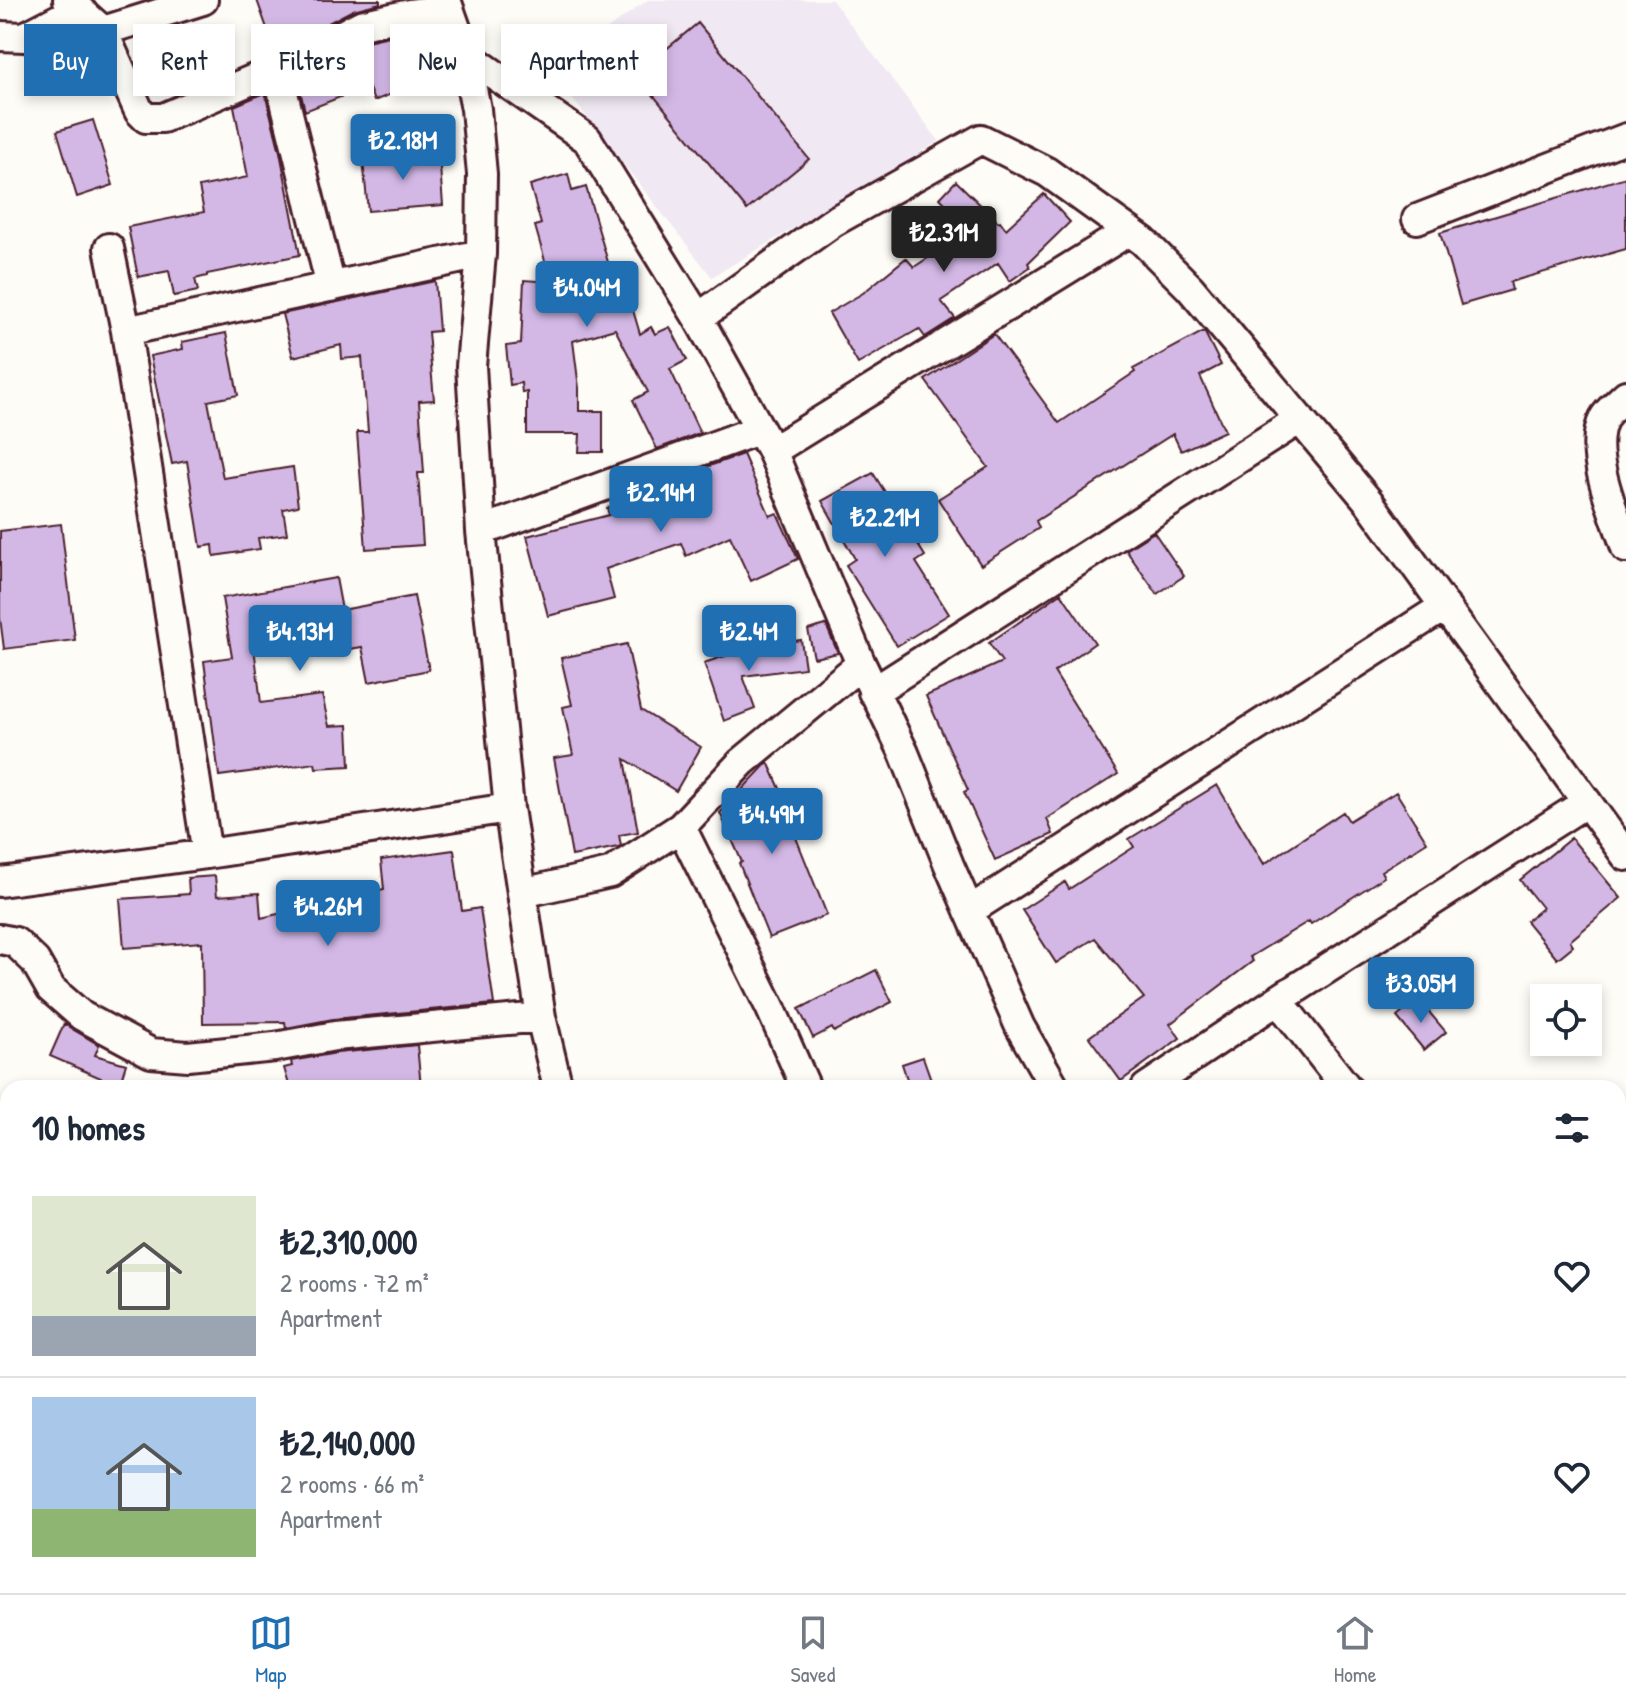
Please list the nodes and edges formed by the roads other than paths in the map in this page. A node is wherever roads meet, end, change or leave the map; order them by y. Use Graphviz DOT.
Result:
graph roads {
  1 [pos="203,0"];
  2 [pos="73,4"];
  3 [pos="448,5"];
  4 [pos="95,24"];
  5 [pos="365,24"];
  6 [pos="455,24"];
  7 [pos="117,27"];
  8 [pos="0,36"];
  9 [pos="117,62"];
  10 [pos="485,68"];
  11 [pos="251,80"];
  12 [pos="284,96"];
  13 [pos="473,96"];
  14 [pos="1626,138"];
  15 [pos="1417,219"];
  16 [pos="1129,231"];
  17 [pos="109,248"];
  18 [pos="481,254"];
  19 [pos="331,287"];
  20 [pos="698,318"];
  21 [pos="126,331"];
  22 [pos="1626,395"];
  23 [pos="1300,419"];
  24 [pos="765,440"];
  25 [pos="481,531"];
  26 [pos="1626,548"];
  27 [pos="1445,606"];
  28 [pos="861,664"];
  29 [pos="873,692"];
  30 [pos="1587,802"];
  31 [pos="509,808"];
  32 [pos="681,827"];
  33 [pos="207,854"];
  34 [pos="1626,856"];
  35 [pos="0,882"];
  36 [pos="522,893"];
  37 [pos="969,911"];
  38 [pos="0,939"];
  39 [pos="1278,1000"];
  40 [pos="541,1017"];
  41 [pos="556,1080"];
  42 [pos="802,1080"];
  43 [pos="1050,1080"];
  44 [pos="1158,1080"];
  45 [pos="1341,1080"];
  1 -- 7 [label="street"];
  2 -- 4 [label="street"];
  2 -- 8 [label="street"];
  3 -- 5 [label="street"];
  3 -- 6 [label="street"];
  9 -- 11 [label="street"];
  10 -- 20 [label="street"];
  12 -- 19 [label="street"];
  13 -- 18 [label="street"];
  14 -- 15 [label="street"];
  16 -- 20 [label="street"];
  16 -- 23 [label="street"];
  16 -- 24 [label="street"];
  17 -- 21 [label="street"];
  18 -- 19 [label="street"];
  18 -- 25 [label="street"];
  19 -- 21 [label="street"];
  20 -- 24 [label="street"];
  21 -- 33 [label="street"];
  22 -- 26 [label="street"];
  23 -- 27 [label="street"];
  23 -- 29 [label="street"];
  24 -- 25 [label="street"];
  24 -- 28 [label="street"];
  25 -- 31 [label="street"];
  27 -- 30 [label="street"];
  27 -- 37 [label="street"];
  28 -- 29 [label="street"];
  28 -- 32 [label="street"];
  29 -- 37 [label="street"];
  30 -- 34 [label="street"];
  30 -- 39 [label="street"];
  31 -- 33 [label="street"];
  31 -- 36 [label="street"];
  32 -- 36 [label="street"];
  32 -- 42 [label="street"];
  33 -- 35 [label="street"];
  36 -- 40 [label="street"];
  37 -- 43 [label="street"];
  38 -- 40 [label="street"];
  39 -- 44 [label="street"];
  39 -- 45 [label="street"];
  40 -- 41 [label="street"];
}
